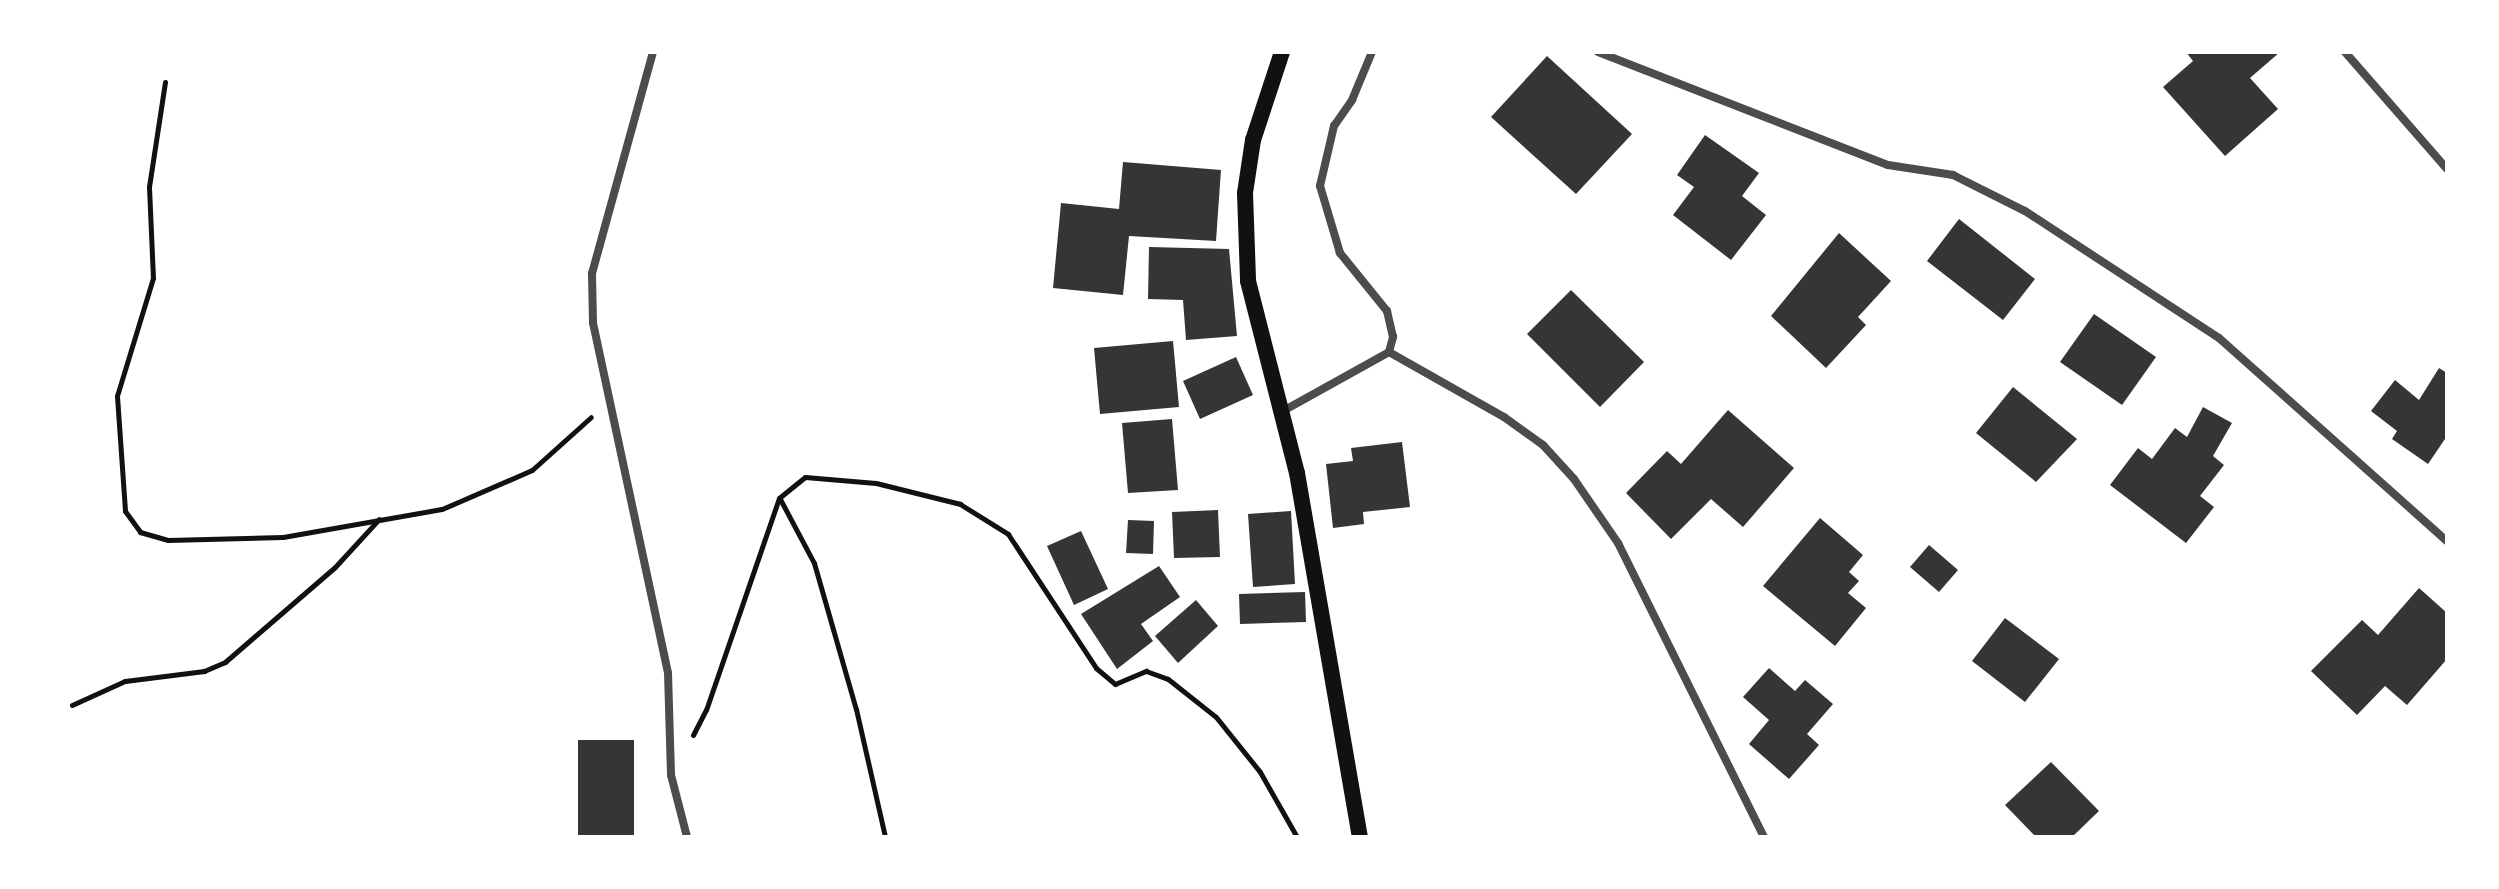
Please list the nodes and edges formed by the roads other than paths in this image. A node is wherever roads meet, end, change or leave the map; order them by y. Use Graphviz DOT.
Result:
graph roads {
  1 [pos="653,52"];
  2 [pos="1282,52"];
  3 [pos="1372,52"];
  4 [pos="1598,52"];
  5 [pos="2345,52"];
  6 [pos="2447,169"];
  7 [pos="1389,352"];
  8 [pos="1283,411"];
  9 [pos="2447,541"];
  10 [pos="687,837"];
  11 [pos="1360,837"];
  12 [pos="1764,837"];
  1 -- 10 [label="street"];
  2 -- 8 [label="main road"];
  3 -- 7 [label="street"];
  4 -- 9 [label="street"];
  5 -- 6 [label="street"];
  7 -- 8 [label="street"];
  7 -- 12 [label="street"];
  8 -- 11 [label="main road"];
}
